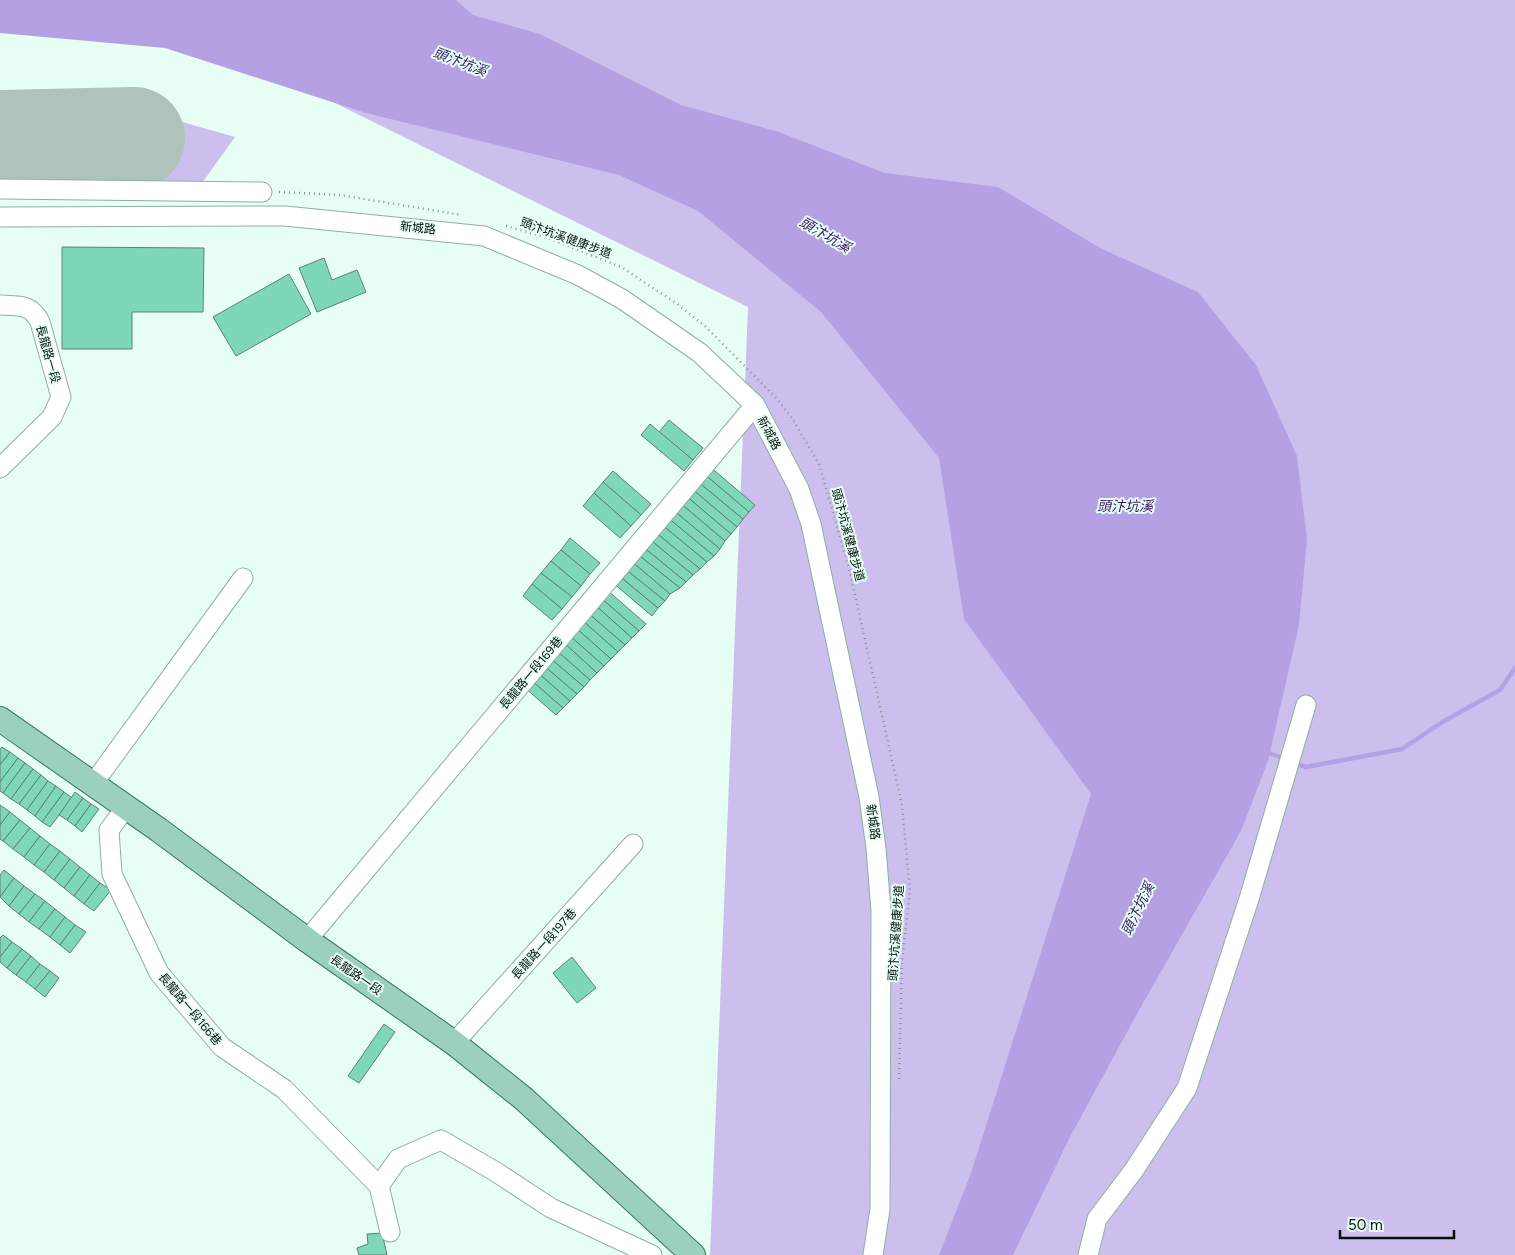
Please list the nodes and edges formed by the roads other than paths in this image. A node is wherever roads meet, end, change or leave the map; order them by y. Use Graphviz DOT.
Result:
graph roads {
  1 [pos="0,189"];
  2 [pos="262,192"];
  3 [pos="0,217"];
  4 [pos="0,305"];
  5 [pos="755,405"];
  6 [pos="0,468"];
  7 [pos="243,578"];
  8 [pos="1306,706"];
  9 [pos="0,719"];
  10 [pos="93,784"];
  11 [pos="126,807"];
  12 [pos="633,844"];
  13 [pos="307,940"];
  14 [pos="454,1043"];
  15 [pos="378,1186"];
  16 [pos="390,1232"];
  17 [pos="652,1255"];
  18 [pos="693,1255"];
  19 [pos="873,1255"];
  20 [pos="1088,1255"];
  1 -- 2 [label="street"];
  3 -- 5 [label="street, 新城路"];
  4 -- 6 [label="street, 長龍路一段"];
  5 -- 13 [label="street, 長龍路一段169巷"];
  5 -- 19 [label="street, 新城路"];
  7 -- 10 [label="street"];
  8 -- 20 [label="street"];
  9 -- 10 [label="main road, 長龍路一段"];
  10 -- 11 [label="main road, 長龍路一段"];
  11 -- 13 [label="main road, 長龍路一段"];
  11 -- 15 [label="street, 長龍路一段166巷"];
  12 -- 14 [label="street, 長龍路一段197巷"];
  13 -- 14 [label="main road, 長龍路一段"];
  14 -- 18 [label="main road, 長龍路一段"];
  15 -- 16 [label="street"];
  15 -- 17 [label="street"];
}
